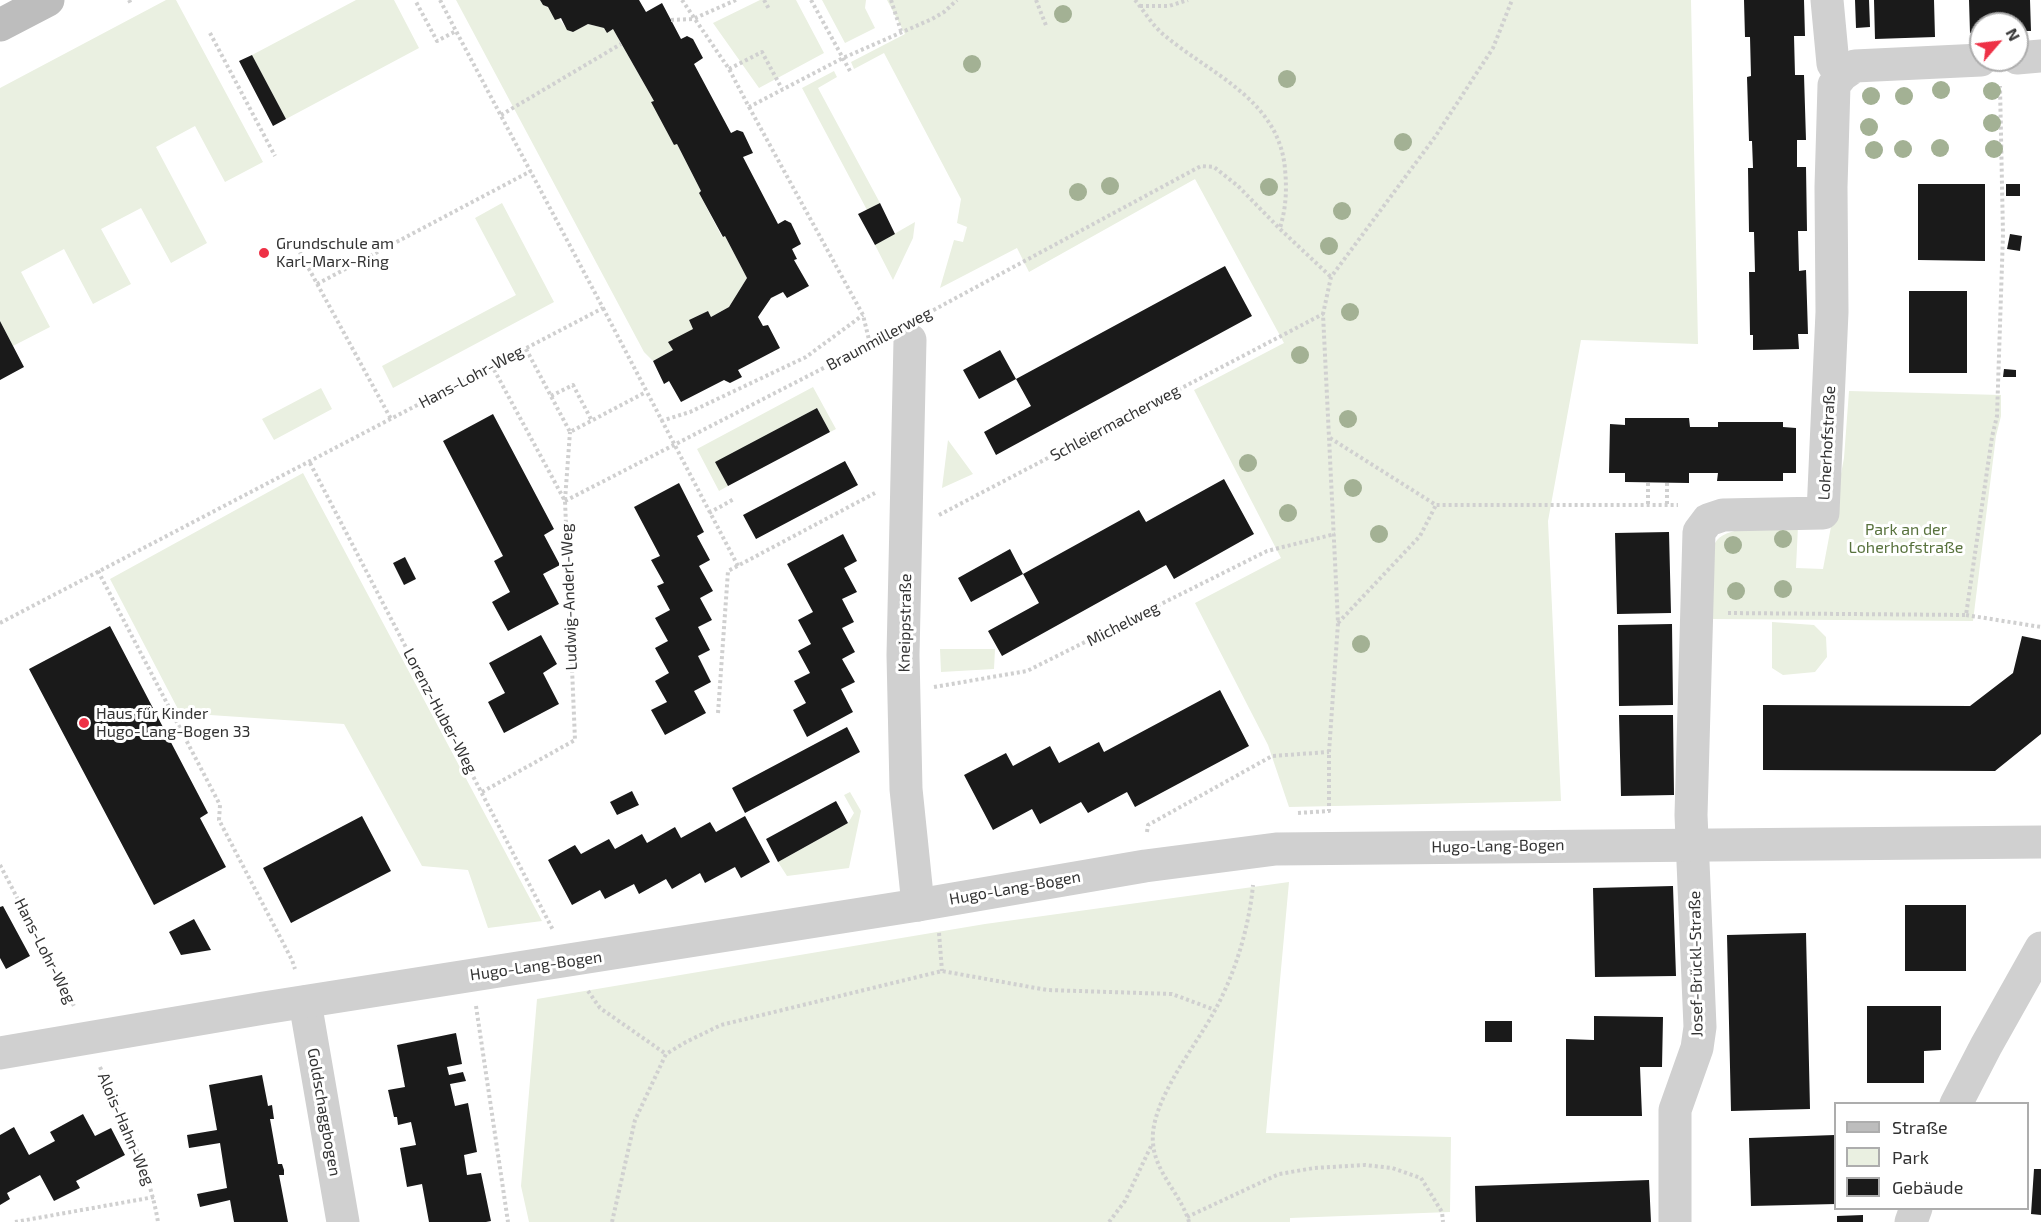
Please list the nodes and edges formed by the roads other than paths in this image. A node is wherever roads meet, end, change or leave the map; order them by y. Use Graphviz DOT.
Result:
graph roads {
  1 [pos="48,0"];
  2 [pos="1827,0"];
  3 [pos="0,25"];
  4 [pos="1969,67"];
  5 [pos="1842,75"];
  6 [pos="904,332"];
  7 [pos="2041,842"];
  8 [pos="1694,846"];
  9 [pos="918,905"];
  10 [pos="2041,948"];
  11 [pos="305,1002"];
  12 [pos="0,1053"];
  13 [pos="1957,1102"];
  14 [pos="343,1222"];
  15 [pos="1675,1222"];
  1 -- 3 [label="main road"];
  2 -- 5 [label="street"];
  4 -- 5 [label="street"];
  5 -- 8 [label="street, Loherhofstraße"];
  6 -- 9 [label="street, Kneippstraße"];
  7 -- 8 [label="street, Hugo-Lang-Bogen"];
  8 -- 9 [label="street, Hugo-Lang-Bogen"];
  8 -- 15 [label="street, Josef-Brückl-Straße"];
  9 -- 11 [label="street, Hugo-Lang-Bogen"];
  10 -- 13 [label="street"];
  11 -- 12 [label="street, Hugo-Lang-Bogen"];
  11 -- 14 [label="street, Goldschaggbogen"];
}
